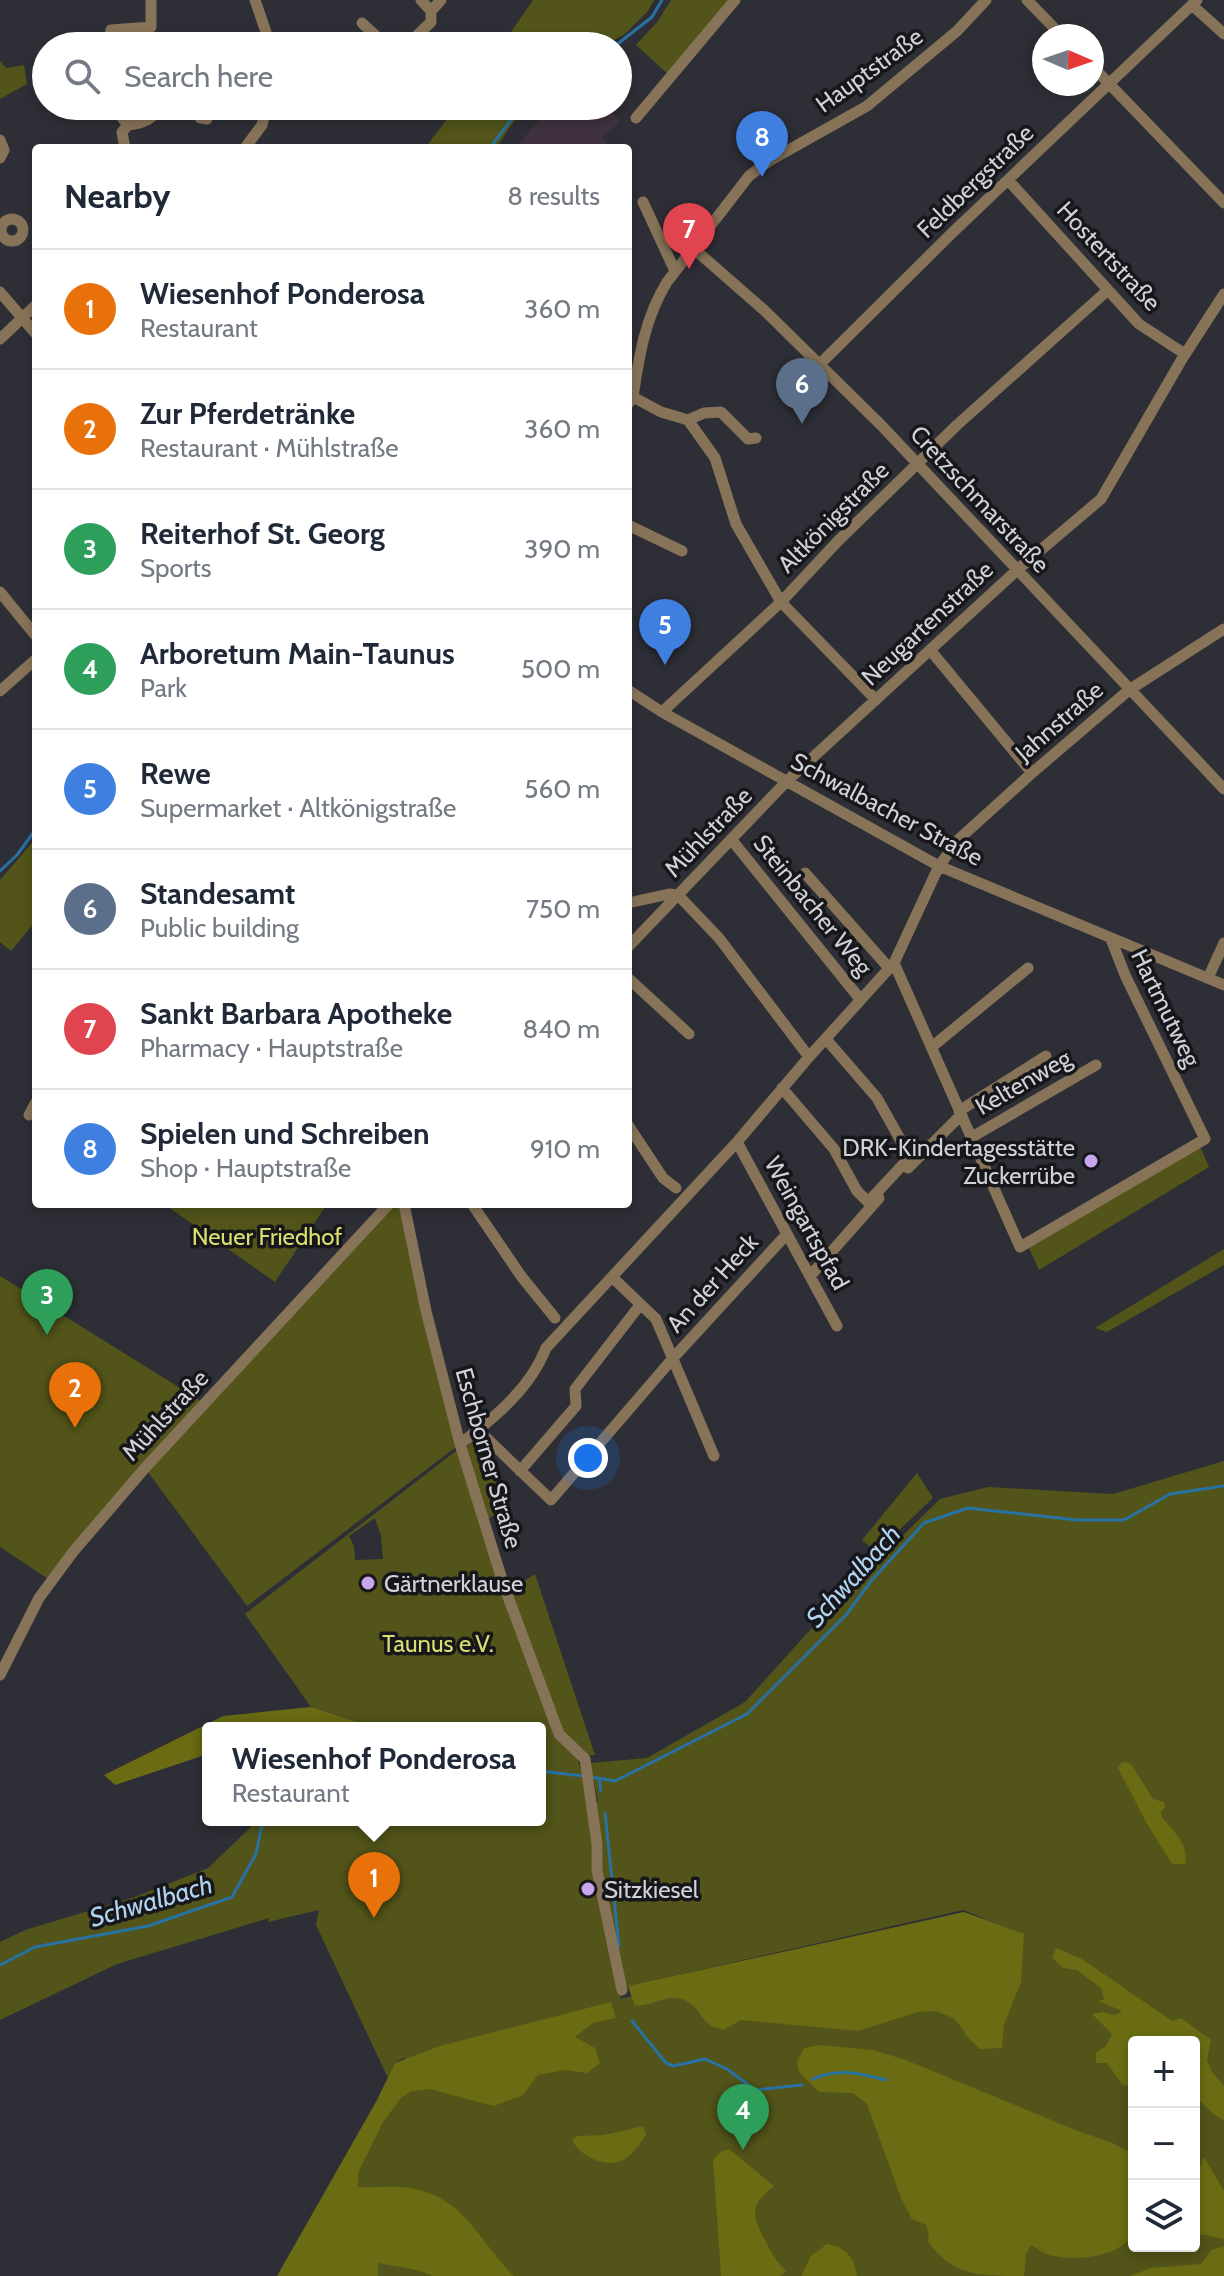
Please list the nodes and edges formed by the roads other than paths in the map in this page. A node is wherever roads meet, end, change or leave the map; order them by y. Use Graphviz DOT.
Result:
graph roads {
  1 [pos="151,0"];
  2 [pos="255,0"];
  3 [pos="421,0"];
  4 [pos="441,0"];
  5 [pos="735,0"];
  6 [pos="986,0"];
  7 [pos="1027,0"];
  8 [pos="1194,3"];
  9 [pos="431,11"];
  10 [pos="362,23"];
  11 [pos="1050,24"];
  12 [pos="110,32"];
  13 [pos="266,32"];
  14 [pos="372,32"];
  15 [pos="421,32"];
  16 [pos="1224,34"];
  17 [pos="1104,78"];
  18 [pos="1109,83"];
  19 [pos="636,118"];
  20 [pos="124,120"];
  21 [pos="150,120"];
  22 [pos="263,120"];
  23 [pos="128,125"];
  24 [pos="0,140"];
  25 [pos="124,144"];
  26 [pos="252,144"];
  27 [pos="0,158"];
  28 [pos="1008,180"];
  29 [pos="643,202"];
  30 [pos="1224,203"];
  31 [pos="693,248"];
  32 [pos="675,271"];
  33 [pos="1108,290"];
  34 [pos="0,292"];
  35 [pos="1224,294"];
  36 [pos="32,308"];
  37 [pos="22,317"];
  38 [pos="32,329"];
  39 [pos="0,339"];
  40 [pos="1185,354"];
  41 [pos="820,364"];
  42 [pos="632,390"];
  43 [pos="632,401"];
  44 [pos="688,420"];
  45 [pos="756,438"];
  46 [pos="917,464"];
  47 [pos="632,527"];
  48 [pos="682,551"];
  49 [pos="1016,571"];
  50 [pos="0,592"];
  51 [pos="781,602"];
  52 [pos="1224,629"];
  53 [pos="32,631"];
  54 [pos="931,651"];
  55 [pos="32,663"];
  56 [pos="1129,690"];
  57 [pos="0,691"];
  58 [pos="632,693"];
  59 [pos="876,700"];
  60 [pos="662,712"];
  61 [pos="1032,773"];
  62 [pos="786,782"];
  63 [pos="1224,789"];
  64 [pos="731,839"];
  65 [pos="939,866"];
  66 [pos="805,873"];
  67 [pos="678,895"];
  68 [pos="632,902"];
  69 [pos="1111,939"];
  70 [pos="632,943"];
  71 [pos="1224,943"];
  72 [pos="891,966"];
  73 [pos="1028,968"];
  74 [pos="1208,978"];
  75 [pos="632,982"];
  76 [pos="1224,985"];
  77 [pos="860,999"];
  78 [pos="689,1034"];
  79 [pos="826,1039"];
  80 [pos="933,1046"];
  81 [pos="1046,1056"];
  82 [pos="809,1057"];
  83 [pos="1096,1065"];
  84 [pos="782,1088"];
  85 [pos="32,1109"];
  86 [pos="960,1113"];
  87 [pos="29,1115"];
  88 [pos="632,1131"];
  89 [pos="972,1137"];
  90 [pos="737,1142"];
  91 [pos="676,1188"];
  92 [pos="385,1208"];
  93 [pos="405,1208"];
  94 [pos="475,1208"];
  95 [pos="787,1234"];
  96 [pos="1020,1247"];
  97 [pos="811,1275"];
  98 [pos="612,1277"];
  99 [pos="640,1305"];
  100 [pos="555,1318"];
  101 [pos="837,1326"];
  102 [pos="674,1357"];
  103 [pos="478,1430"];
  104 [pos="460,1444"];
  105 [pos="714,1456"];
  106 [pos="520,1471"];
  107 [pos="0,1675"];
  108 [pos="622,1990"];
  1 -- 12 [label="street"];
  2 -- 13 [label="street"];
  3 -- 9 [label="street"];
  4 -- 9 [label="street"];
  5 -- 19 [label="street"];
  6 -- 31 [label="street, Hauptstraße"];
  7 -- 11 [label="street"];
  8 -- 16 [label="street"];
  8 -- 18 [label="street, Feldbergstraße"];
  9 -- 15 [label="street"];
  10 -- 14 [label="street"];
  17 -- 18 [label="street"];
  18 -- 28 [label="street, Feldbergstraße"];
  18 -- 30 [label="street"];
  20 -- 23 [label="street"];
  21 -- 23 [label="street"];
  22 -- 26 [label="street"];
  23 -- 25 [label="street"];
  24 -- 27 [label="street"];
  28 -- 33 [label="street, Hostertstraße"];
  28 -- 41 [label="street, Feldbergstraße"];
  29 -- 32 [label="street"];
  31 -- 32 [label="street, Hauptstraße"];
  31 -- 41 [label="street, Cretzschmarstraße"];
  32 -- 42 [label="street, Hauptstraße"];
  33 -- 40 [label="street, Hostertstraße"];
  33 -- 46 [label="street, Altkönigstraße"];
  34 -- 37 [label="street"];
  35 -- 40 [label="street, Neugartenstraße"];
  36 -- 37 [label="street"];
  37 -- 38 [label="street"];
  37 -- 39 [label="street"];
  40 -- 49 [label="street, Neugartenstraße"];
  41 -- 46 [label="street, Cretzschmarstraße"];
  43 -- 44 [label="street"];
  44 -- 45 [label="street"];
  44 -- 51 [label="street"];
  46 -- 49 [label="street, Cretzschmarstraße"];
  46 -- 51 [label="street, Altkönigstraße"];
  47 -- 48 [label="street"];
  49 -- 54 [label="street, Neugartenstraße"];
  49 -- 56 [label="street, Cretzschmarstraße"];
  50 -- 53 [label="street"];
  51 -- 59 [label="street"];
  51 -- 60 [label="street, Altkönigstraße"];
  52 -- 56 [label="street, Jahnstraße"];
  54 -- 59 [label="street, Neugartenstraße"];
  54 -- 61 [label="street"];
  55 -- 57 [label="street"];
  56 -- 61 [label="street, Jahnstraße"];
  56 -- 63 [label="street, Cretzschmarstraße"];
  58 -- 60 [label="street, Schwalbacher Straße"];
  59 -- 62 [label="street, Neugartenstraße"];
  60 -- 62 [label="street, Schwalbacher Straße"];
  61 -- 65 [label="street, Jahnstraße"];
  62 -- 64 [label="street, Mühlstraße"];
  62 -- 65 [label="street, Schwalbacher Straße"];
  64 -- 67 [label="street, Mühlstraße"];
  64 -- 77 [label="street, Steinbacher Weg"];
  65 -- 69 [label="street, Schwalbacher Straße"];
  65 -- 72 [label="street, Jahnstraße"];
  66 -- 72 [label="street, Keltenweg"];
  67 -- 68 [label="street"];
  67 -- 70 [label="street, Mühlstraße"];
  67 -- 82 [label="street"];
  69 -- 74 [label="street, Schwalbacher Straße"];
  69 -- 96 [label="street, Hartmutweg"];
  71 -- 74 [label="street"];
  72 -- 77 [label="street, Jahnstraße"];
  72 -- 80 [label="street, Keltenweg"];
  73 -- 80 [label="street"];
  74 -- 76 [label="street, Schwalbacher Straße"];
  75 -- 78 [label="street"];
  77 -- 79 [label="street, Jahnstraße"];
  79 -- 82 [label="street, Jahnstraße"];
  79 -- 84 [label="street"];
  80 -- 86 [label="street, Keltenweg"];
  81 -- 86 [label="street, Keltenweg"];
  82 -- 84 [label="street, Jahnstraße"];
  83 -- 89 [label="street, Keltenweg"];
  84 -- 90 [label="street, Jahnstraße"];
  85 -- 87 [label="street"];
  86 -- 89 [label="street, Keltenweg"];
  86 -- 97 [label="street"];
  88 -- 91 [label="street"];
  89 -- 96 [label="street, Keltenweg"];
  90 -- 95 [label="street, Weingartspfad"];
  90 -- 98 [label="street, Jahnstraße"];
  92 -- 107 [label="street, Mühlstraße"];
  93 -- 104 [label="street, Eschborner Straße"];
  94 -- 100 [label="street"];
  95 -- 97 [label="street, Weingartspfad"];
  95 -- 102 [label="street, An der Heck"];
  97 -- 101 [label="street, Weingartspfad"];
  98 -- 99 [label="street, An der Heck"];
  98 -- 103 [label="street, Jahnstraße"];
  99 -- 102 [label="street, An der Heck"];
  99 -- 106 [label="street"];
  102 -- 105 [label="street"];
  102 -- 106 [label="street"];
  103 -- 104 [label="street, Jahnstraße"];
  103 -- 106 [label="street"];
  104 -- 108 [label="street, Eschborner Straße"];
}
